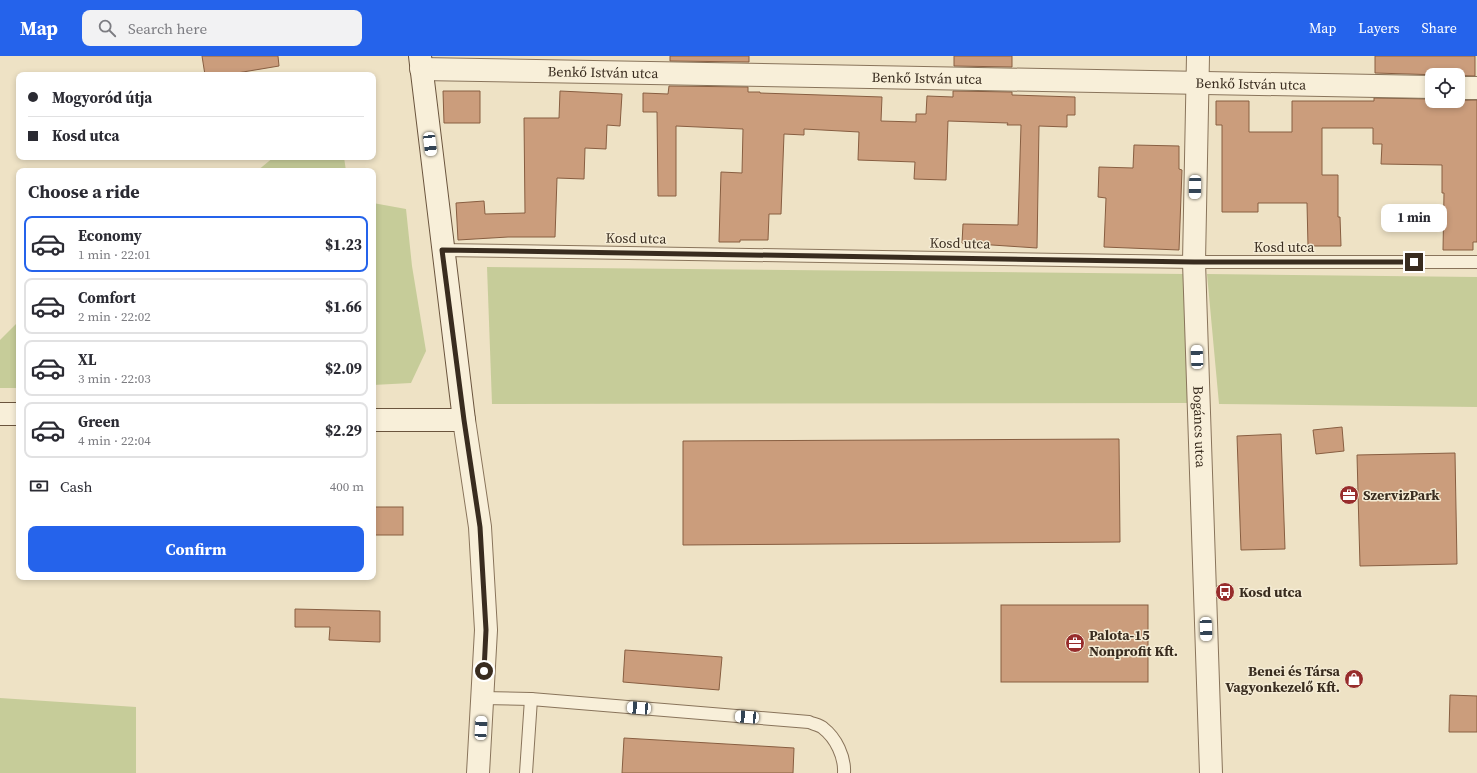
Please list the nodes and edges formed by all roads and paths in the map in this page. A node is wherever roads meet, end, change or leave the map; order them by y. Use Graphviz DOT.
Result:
graph roads {
  1 [pos="1198,56"];
  2 [pos="420,62"];
  3 [pos="1197,84"];
  4 [pos="1425,87"];
  5 [pos="1465,88"];
  6 [pos="1477,88"];
  7 [pos="442,250"];
  8 [pos="1194,262"];
  9 [pos="1477,262"];
  10 [pos="0,414"];
  11 [pos="16,414"];
  12 [pos="376,420"];
  13 [pos="464,420"];
  14 [pos="482,698"];
  15 [pos="531,699"];
  16 [pos="478,773"];
  17 [pos="526,773"];
  18 [pos="844,773"];
  19 [pos="1210,773"];
  1 -- 3 [label="street, Bogáncs utca"];
  2 -- 3 [label="street, Benkő István utca"];
  2 -- 7 [label="street"];
  3 -- 4 [label="street, Benkő István utca"];
  3 -- 8 [label="street, Bogáncs utca"];
  5 -- 6 [label="street"];
  7 -- 8 [label="lane, Kosd utca"];
  7 -- 13 [label="street"];
  8 -- 9 [label="lane, Kosd utca"];
  8 -- 19 [label="street, Bogáncs utca"];
  10 -- 11 [label="street"];
  12 -- 13 [label="street"];
  13 -- 14 [label="street"];
  14 -- 15 [label="lane"];
  14 -- 16 [label="street"];
  15 -- 17 [label="lane"];
  15 -- 18 [label="lane"];
}
